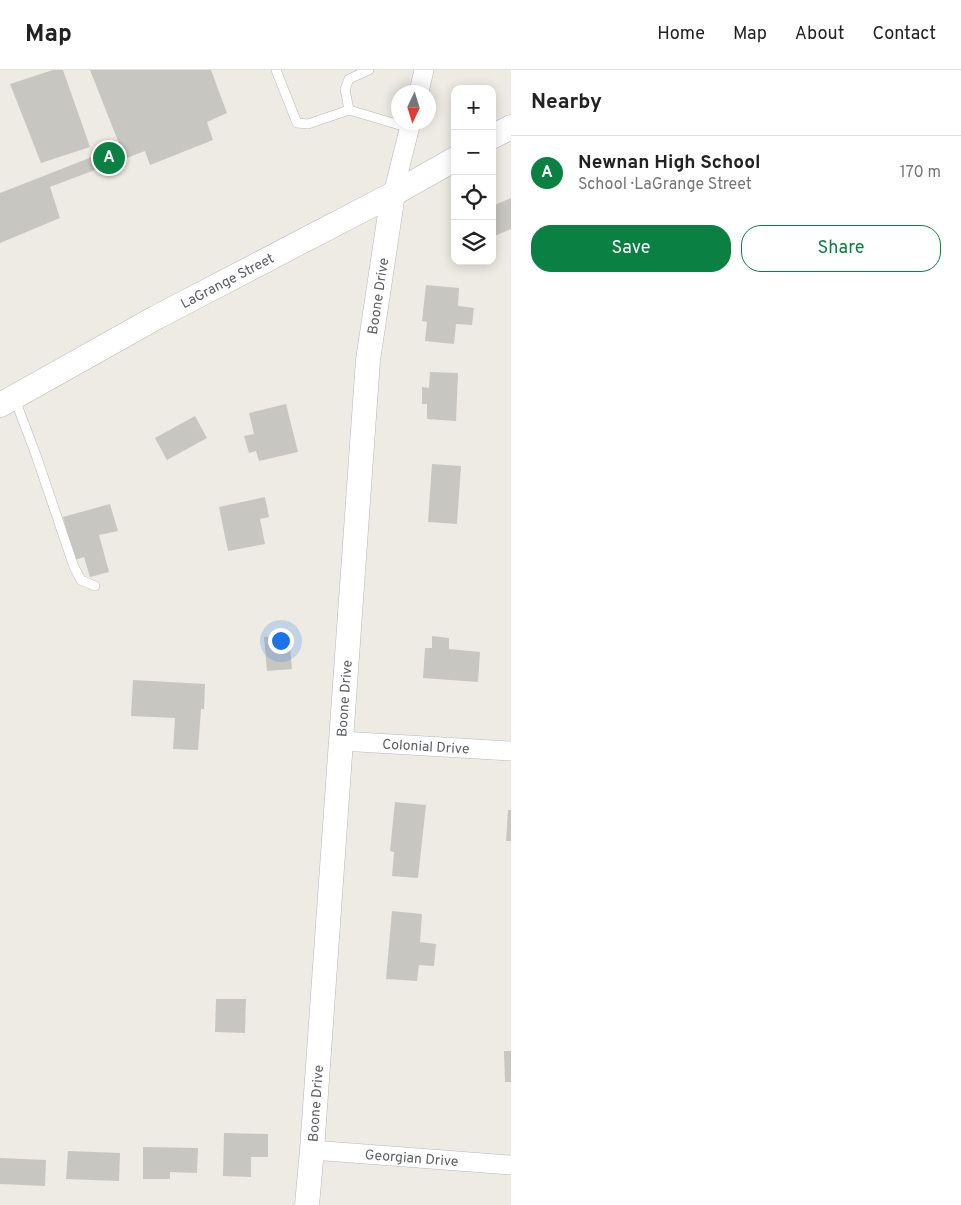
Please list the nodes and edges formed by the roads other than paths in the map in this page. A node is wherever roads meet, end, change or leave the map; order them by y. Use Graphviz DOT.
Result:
graph roads {
  1 [pos="276,70"];
  2 [pos="368,70"];
  3 [pos="424,70"];
  4 [pos="421,85"];
  5 [pos="349,110"];
  6 [pos="391,120"];
  7 [pos="511,127"];
  8 [pos="409,130"];
  9 [pos="496,135"];
  10 [pos="451,161"];
  11 [pos="393,194"];
  12 [pos="7,401"];
  13 [pos="95,586"];
  14 [pos="341,741"];
  15 [pos="511,751"];
  16 [pos="312,1150"];
  17 [pos="511,1165"];
  18 [pos="307,1205"];
  1 -- 5 [label="lane"];
  2 -- 5 [label="lane"];
  3 -- 4 [label="street"];
  5 -- 6 [label="lane"];
  7 -- 9 [label="street"];
  8 -- 11 [label="street"];
  10 -- 11 [label="street, LaGrange Street"];
  11 -- 12 [label="street, LaGrange Street"];
  11 -- 14 [label="street, Boone Drive"];
  12 -- 13 [label="lane"];
  14 -- 15 [label="street, Colonial Drive"];
  14 -- 16 [label="street, Boone Drive"];
  16 -- 17 [label="street, Georgian Drive"];
  16 -- 18 [label="street, Boone Drive"];
}
